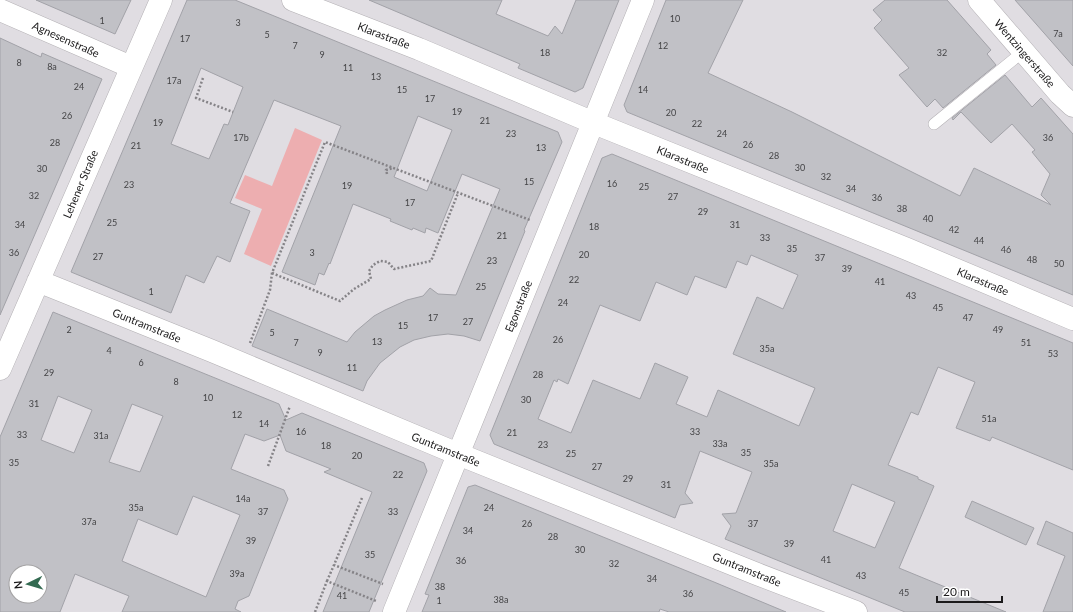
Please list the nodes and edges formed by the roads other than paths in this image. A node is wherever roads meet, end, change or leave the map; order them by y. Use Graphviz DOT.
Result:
graph roads {
  1 [pos="160,0"];
  2 [pos="293,0"];
  3 [pos="644,0"];
  4 [pos="979,0"];
  5 [pos="0,10"];
  6 [pos="1024,51"];
  7 [pos="131,68"];
  8 [pos="1073,106"];
  9 [pos="594,123"];
  10 [pos="934,124"];
  11 [pos="38,281"];
  12 [pos="1073,318"];
  13 [pos="0,369"];
  14 [pos="458,454"];
  15 [pos="397,604"];
  16 [pos="856,612"];
  1 -- 7 [label="street, Lehener Straße"];
  2 -- 9 [label="street, Klarastraße"];
  3 -- 9 [label="street, Egonstraße"];
  4 -- 6 [label="street, Wentzingerstraße"];
  5 -- 7 [label="street, Agnesenstraße"];
  6 -- 8 [label="street, Wentzingerstraße"];
  6 -- 10 [label="lane"];
  7 -- 11 [label="street, Lehener Straße"];
  9 -- 12 [label="street, Klarastraße"];
  9 -- 14 [label="street, Egonstraße"];
  11 -- 13 [label="street, Lehener Straße"];
  11 -- 14 [label="street, Guntramstraße"];
  14 -- 15 [label="street, Egonstraße"];
  14 -- 16 [label="street, Guntramstraße"];
}
